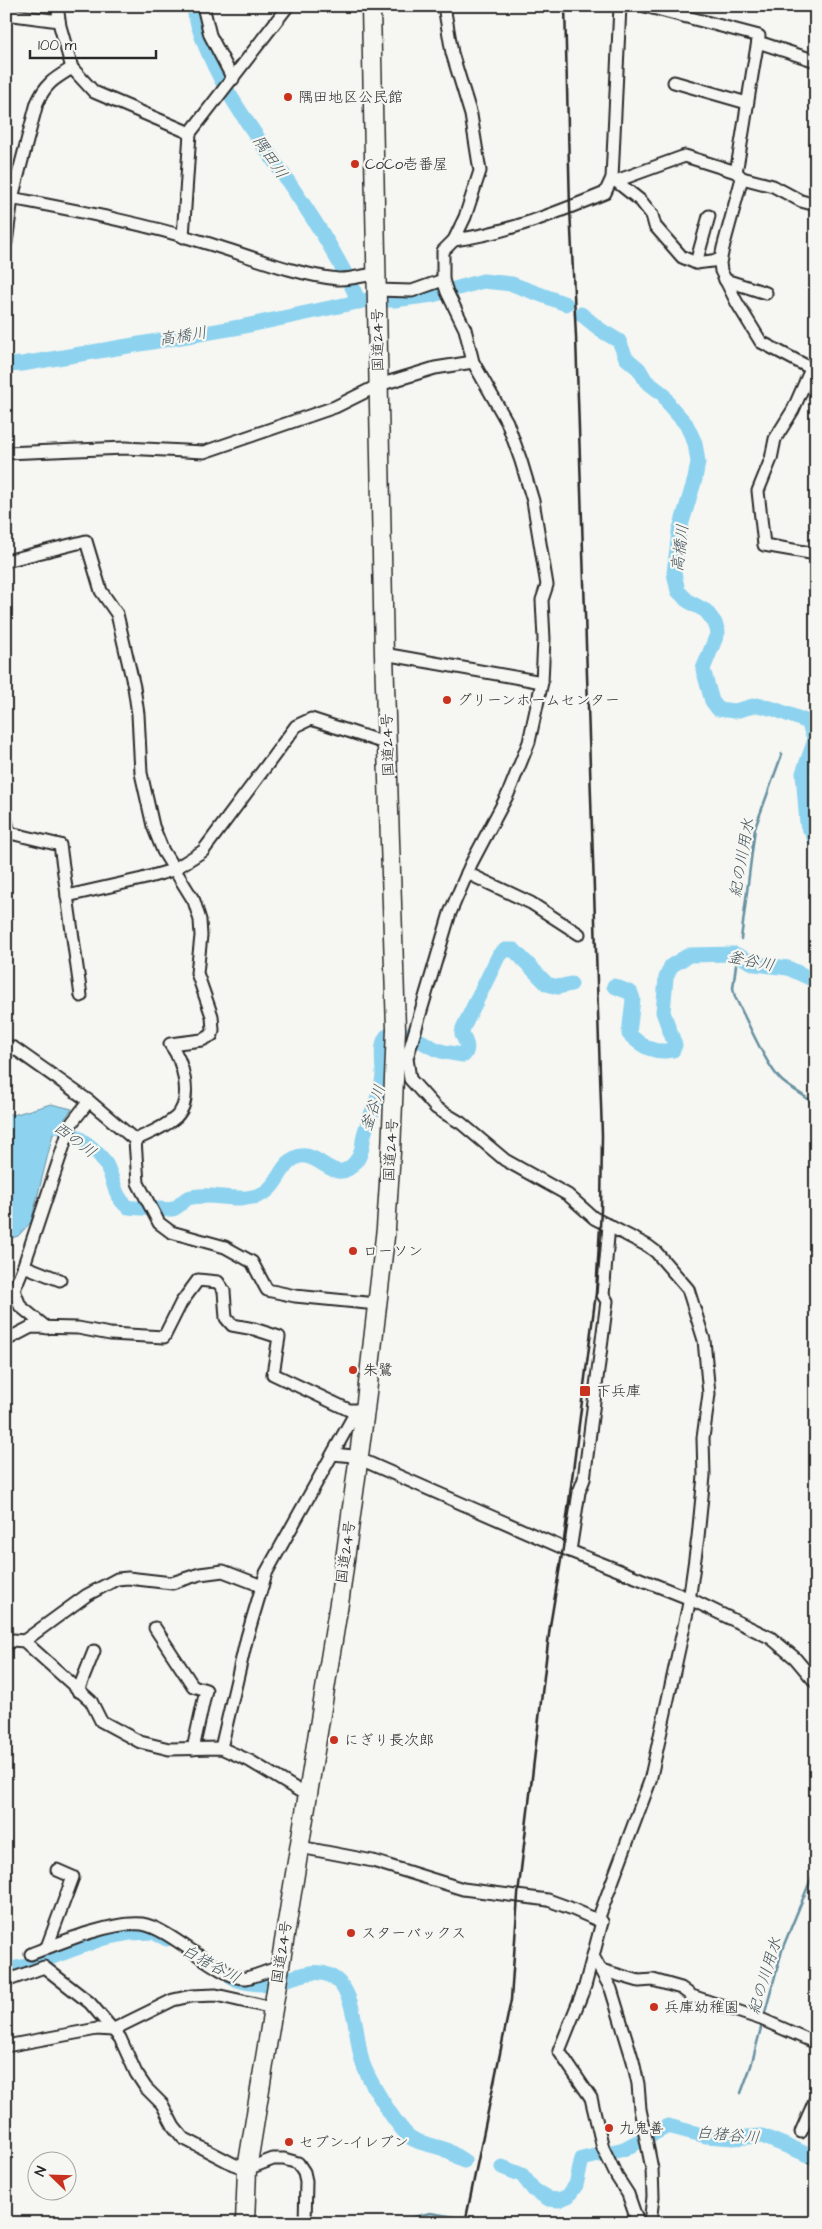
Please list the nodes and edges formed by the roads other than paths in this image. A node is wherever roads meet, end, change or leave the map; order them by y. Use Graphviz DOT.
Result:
graph roads {
  1 [pos="58,6"];
  2 [pos="203,6"];
  3 [pos="288,6"];
  4 [pos="371,6"];
  5 [pos="444,6"];
  6 [pos="620,6"];
  7 [pos="645,6"];
  8 [pos="6,14"];
  9 [pos="59,21"];
  10 [pos="758,42"];
  11 [pos="816,61"];
  12 [pos="72,68"];
  13 [pos="231,81"];
  14 [pos="674,82"];
  15 [pos="747,103"];
  16 [pos="190,133"];
  17 [pos="739,175"];
  18 [pos="614,180"];
  19 [pos="9,198"];
  20 [pos="816,205"];
  21 [pos="709,216"];
  22 [pos="183,237"];
  23 [pos="454,240"];
  24 [pos="6,243"];
  25 [pos="720,260"];
  26 [pos="696,263"];
  27 [pos="370,280"];
  28 [pos="442,280"];
  29 [pos="725,280"];
  30 [pos="766,293"];
  31 [pos="473,362"];
  32 [pos="814,370"];
  33 [pos="379,386"];
  34 [pos="6,452"];
  35 [pos="816,554"];
  36 [pos="6,561"];
  37 [pos="384,654"];
  38 [pos="542,682"];
  39 [pos="388,744"];
  40 [pos="6,820"];
  41 [pos="8,832"];
  42 [pos="173,870"];
  43 [pos="467,873"];
  44 [pos="67,896"];
  45 [pos="579,934"];
  46 [pos="80,996"];
  47 [pos="6,1046"];
  48 [pos="89,1101"];
  49 [pos="135,1140"];
  50 [pos="609,1225"];
  51 [pos="24,1266"];
  52 [pos="60,1280"];
  53 [pos="377,1304"];
  54 [pos="47,1328"];
  55 [pos="7,1340"];
  56 [pos="361,1410"];
  57 [pos="333,1454"];
  58 [pos="359,1459"];
  59 [pos="570,1552"];
  60 [pos="262,1586"];
  61 [pos="688,1598"];
  62 [pos="155,1628"];
  63 [pos="24,1641"];
  64 [pos="6,1645"];
  65 [pos="94,1651"];
  66 [pos="816,1683"];
  67 [pos="78,1690"];
  68 [pos="221,1748"];
  69 [pos="193,1749"];
  70 [pos="308,1796"];
  71 [pos="300,1847"];
  72 [pos="57,1870"];
  73 [pos="602,1922"];
  74 [pos="47,1947"];
  75 [pos="593,1956"];
  76 [pos="38,1963"];
  77 [pos="280,1968"];
  78 [pos="601,1970"];
  79 [pos="6,1980"];
  80 [pos="275,2000"];
  81 [pos="112,2030"];
  82 [pos="816,2044"];
  83 [pos="6,2046"];
  84 [pos="816,2098"];
  85 [pos="800,2132"];
  86 [pos="247,2169"];
  87 [pos="245,2223"];
  88 [pos="305,2223"];
  89 [pos="638,2223"];
  90 [pos="650,2223"];
  1 -- 9 [label="street"];
  2 -- 13 [label="street"];
  3 -- 13 [label="street"];
  4 -- 27 [label="highway, 国道24号"];
  5 -- 23 [label="street"];
  6 -- 18 [label="street"];
  7 -- 10 [label="street"];
  8 -- 9 [label="street"];
  9 -- 12 [label="street"];
  10 -- 11 [label="street"];
  10 -- 15 [label="street"];
  12 -- 16 [label="street"];
  12 -- 19 [label="street"];
  13 -- 16 [label="street"];
  14 -- 15 [label="street"];
  15 -- 17 [label="street"];
  16 -- 22 [label="street"];
  17 -- 18 [label="street"];
  17 -- 20 [label="street"];
  17 -- 25 [label="street"];
  18 -- 23 [label="street"];
  18 -- 26 [label="street"];
  19 -- 22 [label="street"];
  19 -- 24 [label="street"];
  21 -- 26 [label="street"];
  22 -- 27 [label="street"];
  23 -- 28 [label="street"];
  25 -- 26 [label="street"];
  25 -- 29 [label="street"];
  27 -- 28 [label="street"];
  27 -- 33 [label="highway, 国道24号"];
  28 -- 31 [label="street"];
  29 -- 30 [label="street"];
  29 -- 32 [label="street"];
  31 -- 33 [label="street"];
  31 -- 38 [label="street"];
  32 -- 35 [label="street"];
  33 -- 34 [label="street"];
  33 -- 37 [label="highway, 国道24号"];
  36 -- 42 [label="street"];
  37 -- 38 [label="street"];
  37 -- 39 [label="highway, 国道24号"];
  38 -- 43 [label="street"];
  39 -- 42 [label="street"];
  39 -- 53 [label="highway, 国道24号"];
  40 -- 41 [label="street"];
  41 -- 44 [label="street"];
  42 -- 44 [label="street"];
  42 -- 49 [label="street"];
  43 -- 45 [label="street"];
  43 -- 50 [label="street"];
  44 -- 46 [label="street"];
  47 -- 48 [label="street"];
  48 -- 49 [label="street"];
  48 -- 51 [label="street"];
  49 -- 53 [label="street"];
  50 -- 59 [label="street"];
  50 -- 61 [label="street"];
  51 -- 52 [label="street"];
  51 -- 54 [label="street"];
  53 -- 56 [label="highway, 国道24号"];
  54 -- 55 [label="street"];
  54 -- 56 [label="street"];
  56 -- 57 [label="street"];
  56 -- 58 [label="highway, 国道24号"];
  57 -- 58 [label="street"];
  57 -- 60 [label="street"];
  58 -- 59 [label="street"];
  58 -- 70 [label="highway, 国道24号"];
  59 -- 61 [label="street"];
  60 -- 63 [label="street"];
  60 -- 68 [label="street"];
  61 -- 66 [label="street"];
  61 -- 73 [label="street"];
  62 -- 69 [label="street"];
  63 -- 64 [label="street"];
  63 -- 67 [label="street"];
  65 -- 67 [label="street"];
  67 -- 69 [label="street"];
  68 -- 69 [label="street"];
  68 -- 70 [label="street"];
  70 -- 71 [label="highway, 国道24号"];
  71 -- 73 [label="street"];
  71 -- 77 [label="highway, 国道24号"];
  72 -- 74 [label="street"];
  73 -- 75 [label="street"];
  74 -- 76 [label="street"];
  74 -- 77 [label="street"];
  75 -- 78 [label="street"];
  75 -- 89 [label="street"];
  76 -- 79 [label="street"];
  76 -- 81 [label="street"];
  77 -- 80 [label="highway, 国道24号"];
  78 -- 82 [label="street"];
  78 -- 90 [label="street"];
  80 -- 81 [label="street"];
  80 -- 86 [label="highway, 国道24号"];
  81 -- 83 [label="street"];
  81 -- 86 [label="street"];
  84 -- 85 [label="street"];
  86 -- 87 [label="highway, 国道24号"];
  86 -- 88 [label="street"];
}
